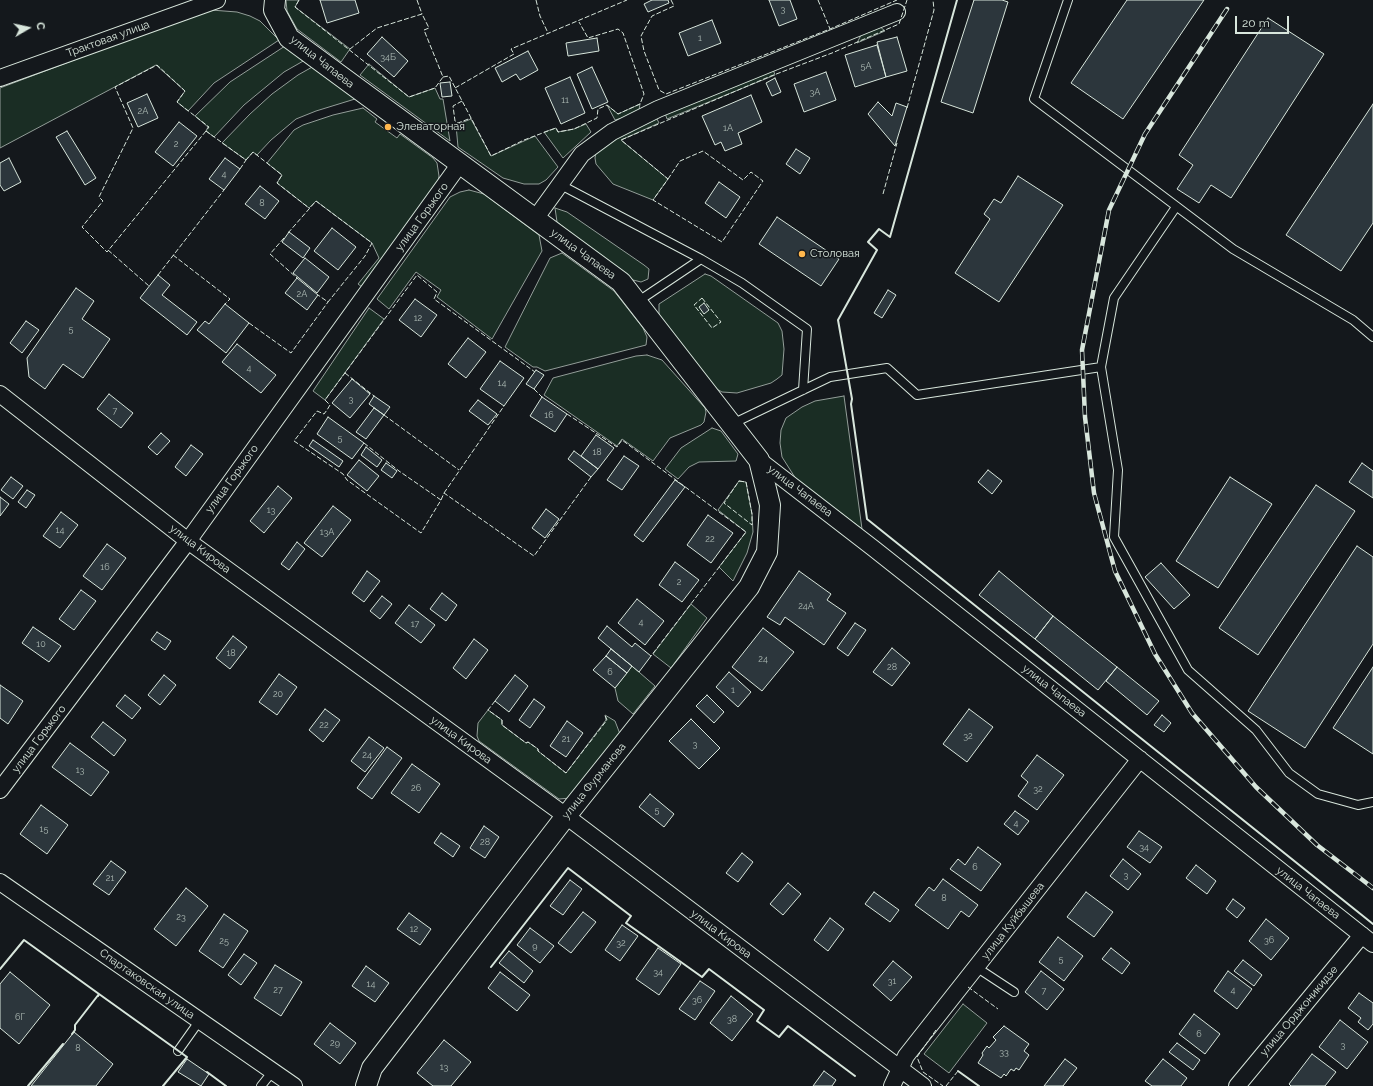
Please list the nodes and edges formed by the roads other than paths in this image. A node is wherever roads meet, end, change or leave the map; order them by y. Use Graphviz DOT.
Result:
graph roads {
  1 [pos="217,0"];
  2 [pos="275,0"];
  3 [pos="1066,1"];
  4 [pos="897,12"];
  5 [pos="0,78"];
  6 [pos="459,164"];
  7 [pos="559,184"];
  8 [pos="1176,207"];
  9 [pos="535,219"];
  10 [pos="700,259"];
  11 [pos="637,302"];
  12 [pos="1373,337"];
  13 [pos="1101,367"];
  14 [pos="803,390"];
  15 [pos="0,394"];
  16 [pos="731,425"];
  17 [pos="759,460"];
  18 [pos="188,541"];
  19 [pos="1140,759"];
  20 [pos="0,790"];
  21 [pos="1373,802"];
  22 [pos="566,816"];
  23 [pos="0,882"];
  24 [pos="1367,940"];
  25 [pos="976,968"];
  26 [pos="1014,992"];
  27 [pos="200,1020"];
  28 [pos="178,1051"];
  29 [pos="901,1070"];
  30 [pos="272,1071"];
  31 [pos="261,1086"];
  32 [pos="294,1086"];
  33 [pos="366,1086"];
  34 [pos="892,1086"];
  35 [pos="924,1086"];
  36 [pos="1237,1086"];
  1 -- 5 [label="street, Трактовая улица"];
  2 -- 6 [label="street, улица Чапаева"];
  3 -- 8 [label="lane"];
  4 -- 7 [label="street"];
  6 -- 9 [label="street, улица Чапаева"];
  6 -- 18 [label="street, улица Горького"];
  7 -- 9 [label="street"];
  7 -- 10 [label="lane"];
  8 -- 12 [label="lane"];
  8 -- 13 [label="lane"];
  9 -- 11 [label="street, улица Чапаева"];
  10 -- 11 [label="lane"];
  10 -- 14 [label="lane"];
  11 -- 16 [label="street, улица Чапаева"];
  13 -- 14 [label="lane"];
  13 -- 21 [label="lane"];
  14 -- 16 [label="lane"];
  15 -- 18 [label="street, улица Кирова"];
  16 -- 17 [label="street, улица Чапаева"];
  17 -- 19 [label="street, улица Чапаева"];
  17 -- 22 [label="street, улица Фурманова"];
  18 -- 20 [label="street, улица Горького"];
  18 -- 22 [label="street, улица Кирова"];
  19 -- 24 [label="street, улица Чапаева"];
  19 -- 25 [label="street, улица Куйбышева"];
  22 -- 29 [label="street, улица Кирова"];
  22 -- 33 [label="street, улица Фурманова"];
  23 -- 27 [label="street, Спартаковская улица"];
  24 -- 36 [label="street, улица Орджоникидзе"];
  25 -- 26 [label="lane"];
  25 -- 29 [label="street, улица Куйбышева"];
  27 -- 28 [label="lane"];
  27 -- 30 [label="street, Спартаковская улица"];
  29 -- 34 [label="street, улица Куйбышева"];
  29 -- 35 [label="street, улица Кирова"];
  30 -- 31 [label="lane"];
  30 -- 32 [label="street, Спартаковская улица"];
}
